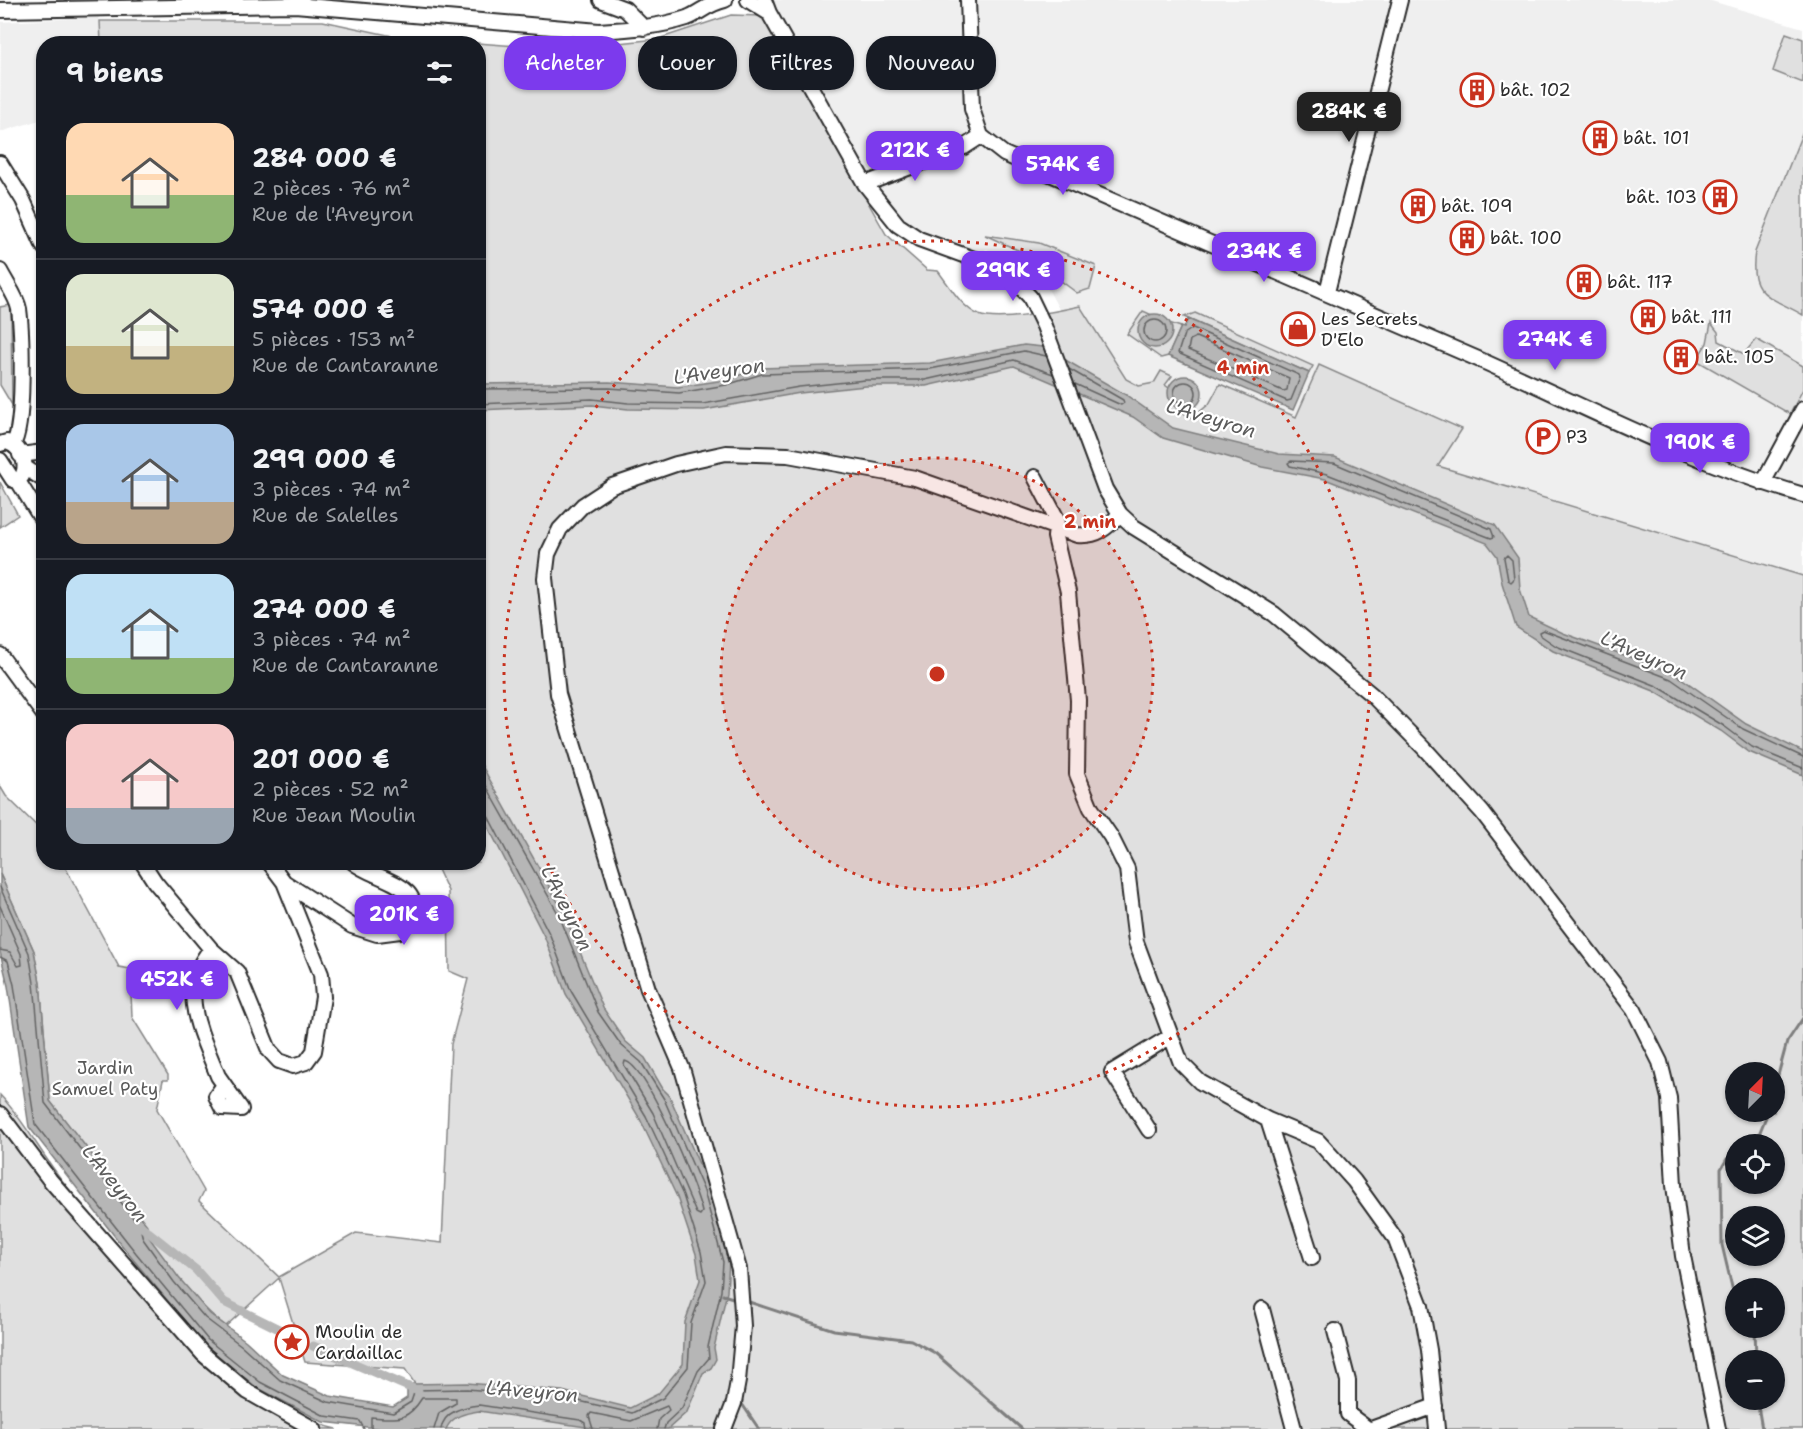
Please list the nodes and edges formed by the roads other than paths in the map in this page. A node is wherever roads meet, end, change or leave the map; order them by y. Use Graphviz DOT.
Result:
graph roads {
  1 [pos="601,0"];
  2 [pos="696,0"];
  3 [pos="724,0"];
  4 [pos="737,0"];
  5 [pos="742,0"];
  6 [pos="748,0"];
  7 [pos="968,0"];
  8 [pos="1400,0"];
  9 [pos="65,7"];
  10 [pos="767,7"];
  11 [pos="0,10"];
  12 [pos="30,12"];
  13 [pos="0,17"];
  14 [pos="668,21"];
  15 [pos="644,28"];
  16 [pos="981,136"];
  17 [pos="0,163"];
  18 [pos="866,184"];
  19 [pos="36,229"];
  20 [pos="0,271"];
  21 [pos="1327,292"];
  22 [pos="1523,379"];
  23 [pos="1803,409"];
  24 [pos="1600,414"];
  25 [pos="36,452"];
  26 [pos="15,453"];
  27 [pos="0,460"];
  28 [pos="36,473"];
  29 [pos="1035,477"];
  30 [pos="18,480"];
  31 [pos="1763,483"];
  32 [pos="1803,495"];
  33 [pos="36,510"];
  34 [pos="1120,514"];
  35 [pos="1057,528"];
  36 [pos="0,655"];
  37 [pos="36,704"];
  38 [pos="147,870"];
  39 [pos="275,870"];
  40 [pos="366,870"];
  41 [pos="284,882"];
  42 [pos="211,949"];
  43 [pos="1171,1036"];
  44 [pos="224,1085"];
  45 [pos="0,1114"];
  46 [pos="1268,1120"];
  47 [pos="1149,1130"];
  48 [pos="1312,1258"];
  49 [pos="1262,1309"];
  50 [pos="1335,1331"];
  51 [pos="1435,1406"];
  52 [pos="314,1429"];
  53 [pos="723,1429"];
  54 [pos="1294,1429"];
  55 [pos="1369,1429"];
  56 [pos="1437,1429"];
  57 [pos="1718,1429"];
  1 -- 15 [label="street"];
  2 -- 14 [label="street"];
  3 -- 14 [label="street"];
  4 -- 5 [label="street"];
  6 -- 10 [label="street"];
  7 -- 16 [label="street"];
  8 -- 21 [label="street"];
  9 -- 12 [label="street"];
  9 -- 15 [label="street"];
  10 -- 18 [label="street"];
  11 -- 12 [label="street"];
  12 -- 13 [label="street"];
  14 -- 15 [label="street"];
  16 -- 18 [label="street"];
  16 -- 21 [label="street"];
  17 -- 19 [label="street"];
  18 -- 34 [label="street"];
  20 -- 26 [label="street"];
  21 -- 22 [label="street"];
  22 -- 24 [label="street"];
  22 -- 24 [label="street"];
  23 -- 31 [label="street"];
  24 -- 31 [label="street"];
  25 -- 26 [label="street"];
  26 -- 28 [label="street"];
  26 -- 30 [label="street"];
  27 -- 30 [label="street"];
  29 -- 35 [label="street"];
  30 -- 33 [label="street"];
  31 -- 32 [label="street"];
  34 -- 35 [label="street"];
  34 -- 57 [label="street"];
  35 -- 43 [label="street"];
  35 -- 53 [label="street"];
  36 -- 37 [label="street"];
  38 -- 42 [label="street"];
  39 -- 41 [label="street"];
  40 -- 41 [label="street"];
  41 -- 42 [label="street"];
  42 -- 44 [label="street"];
  43 -- 46 [label="street"];
  43 -- 47 [label="street"];
  45 -- 52 [label="street"];
  46 -- 48 [label="street"];
  46 -- 51 [label="street"];
  49 -- 54 [label="street"];
  50 -- 55 [label="street"];
  51 -- 55 [label="street"];
  51 -- 56 [label="street"];
}
